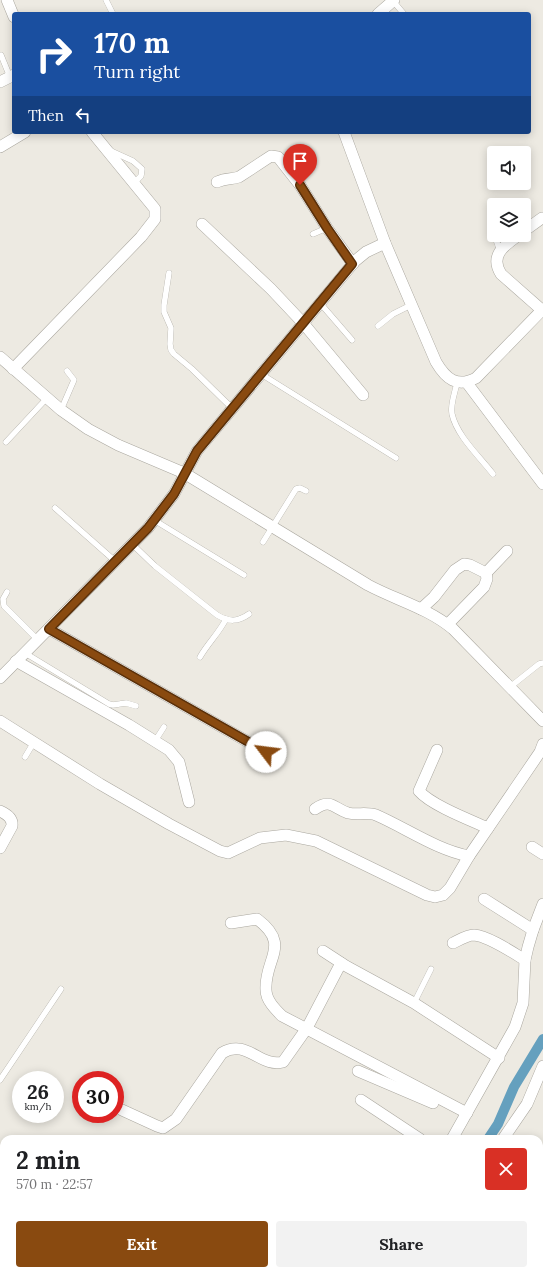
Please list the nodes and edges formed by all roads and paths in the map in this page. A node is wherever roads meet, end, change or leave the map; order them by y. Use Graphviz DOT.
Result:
graph roads {
  1 [pos="7,0"];
  2 [pos="106,0"];
  3 [pos="394,1"];
  4 [pos="12,12"];
  5 [pos="111,12"];
  6 [pos="380,12"];
  7 [pos="402,12"];
  8 [pos="1,55"];
  9 [pos="12,76"];
  10 [pos="0,82"];
  11 [pos="22,134"];
  12 [pos="94,134"];
  13 [pos="345,134"];
  14 [pos="0,147"];
  15 [pos="218,182"];
  16 [pos="542,218"];
  17 [pos="202,224"];
  18 [pos="531,226"];
  19 [pos="327,228"];
  20 [pos="313,234"];
  21 [pos="497,242"];
  22 [pos="511,242"];
  23 [pos="385,243"];
  24 [pos="500,251"];
  25 [pos="352,264"];
  26 [pos="169,273"];
  27 [pos="320,302"];
  28 [pos="411,305"];
  29 [pos="543,310"];
  30 [pos="303,322"];
  31 [pos="378,326"];
  32 [pos="352,340"];
  33 [pos="0,357"];
  34 [pos="14,369"];
  35 [pos="67,371"];
  36 [pos="262,374"];
  37 [pos="462,383"];
  38 [pos="363,395"];
  39 [pos="47,398"];
  40 [pos="232,408"];
  41 [pos="61,410"];
  42 [pos="6,442"];
  43 [pos="396,458"];
  44 [pos="184,473"];
  45 [pos="493,474"];
  46 [pos="543,484"];
  47 [pos="306,491"];
  48 [pos="55,508"];
  49 [pos="154,520"];
  50 [pos="271,527"];
  51 [pos="263,542"];
  52 [pos="132,544"];
  53 [pos="507,551"];
  54 [pos="115,561"];
  55 [pos="486,572"];
  56 [pos="244,575"];
  57 [pos="6,592"];
  58 [pos="421,609"];
  59 [pos="249,614"];
  60 [pos="226,619"];
  61 [pos="448,624"];
  62 [pos="49,629"];
  63 [pos="38,640"];
  64 [pos="25,653"];
  65 [pos="200,657"];
  66 [pos="16,661"];
  67 [pos="543,663"];
  68 [pos="1,674"];
  69 [pos="510,687"];
  70 [pos="136,706"];
  71 [pos="541,715"];
  72 [pos="0,721"];
  73 [pos="164,727"];
  74 [pos="34,742"];
  75 [pos="155,742"];
  76 [pos="543,747"];
  77 [pos="437,750"];
  78 [pos="266,752"];
  79 [pos="25,757"];
  80 [pos="189,802"];
  81 [pos="315,809"];
  82 [pos="0,811"];
  83 [pos="488,828"];
  84 [pos="532,847"];
  85 [pos="0,848"];
  86 [pos="543,854"];
  87 [pos="469,856"];
  88 [pos="484,899"];
  89 [pos="543,904"];
  90 [pos="231,923"];
  91 [pos="533,930"];
  92 [pos="453,943"];
  93 [pos="323,951"];
  94 [pos="525,960"];
  95 [pos="341,963"];
  96 [pos="431,968"];
  97 [pos="60,989"];
  98 [pos="414,1003"];
  99 [pos="307,1028"];
  100 [pos="499,1058"];
  101 [pos="543,1066"];
  102 [pos="358,1071"];
  103 [pos="0,1080"];
  104 [pos="361,1100"];
  105 [pos="124,1111"];
  106 [pos="463,1111"];
  107 [pos="414,1135"];
  108 [pos="454,1135"];
  109 [pos="506,1135"];
  1 -- 4 [label="street"];
  2 -- 5 [label="lane"];
  3 -- 6 [label="street"];
  3 -- 7 [label="lane"];
  8 -- 9 [label="lane"];
  9 -- 10 [label="street"];
  11 -- 14 [label="street"];
  12 -- 34 [label="street"];
  13 -- 23 [label="street"];
  15 -- 19 [label="street"];
  16 -- 18 [label="street"];
  17 -- 30 [label="street"];
  19 -- 20 [label="lane"];
  19 -- 25 [label="street"];
  21 -- 24 [label="lane"];
  22 -- 24 [label="street"];
  23 -- 25 [label="street"];
  23 -- 28 [label="street"];
  24 -- 29 [label="street"];
  25 -- 27 [label="street"];
  26 -- 40 [label="lane"];
  27 -- 30 [label="street"];
  27 -- 32 [label="lane"];
  28 -- 31 [label="lane"];
  28 -- 37 [label="street"];
  29 -- 37 [label="street"];
  30 -- 36 [label="street"];
  30 -- 38 [label="street"];
  33 -- 34 [label="street"];
  34 -- 39 [label="street"];
  35 -- 41 [label="lane"];
  36 -- 40 [label="street"];
  36 -- 43 [label="lane"];
  37 -- 45 [label="lane"];
  37 -- 46 [label="street"];
  39 -- 41 [label="street"];
  39 -- 42 [label="lane"];
  40 -- 44 [label="street"];
  41 -- 44 [label="street"];
  44 -- 49 [label="street"];
  44 -- 50 [label="street"];
  47 -- 50 [label="lane"];
  48 -- 54 [label="lane"];
  49 -- 52 [label="street"];
  49 -- 56 [label="lane"];
  50 -- 51 [label="lane"];
  50 -- 58 [label="street"];
  52 -- 54 [label="street"];
  52 -- 60 [label="lane"];
  53 -- 55 [label="street"];
  54 -- 62 [label="street"];
  55 -- 58 [label="street"];
  55 -- 61 [label="street"];
  57 -- 63 [label="lane"];
  58 -- 61 [label="street"];
  59 -- 60 [label="lane"];
  60 -- 65 [label="lane"];
  61 -- 69 [label="street"];
  62 -- 63 [label="street"];
  62 -- 78 [label="street"];
  63 -- 64 [label="street"];
  64 -- 66 [label="street"];
  64 -- 70 [label="lane"];
  66 -- 68 [label="street"];
  66 -- 75 [label="street"];
  67 -- 69 [label="lane"];
  69 -- 71 [label="street"];
  72 -- 74 [label="street"];
  73 -- 75 [label="lane"];
  74 -- 79 [label="lane"];
  74 -- 87 [label="street"];
  75 -- 80 [label="street"];
  76 -- 83 [label="street"];
  77 -- 83 [label="street"];
  81 -- 87 [label="street"];
  82 -- 85 [label="street"];
  83 -- 87 [label="street"];
  84 -- 86 [label="street"];
  88 -- 91 [label="street"];
  89 -- 91 [label="street"];
  90 -- 99 [label="street"];
  91 -- 94 [label="street"];
  92 -- 94 [label="street"];
  93 -- 95 [label="street"];
  94 -- 100 [label="street"];
  95 -- 98 [label="street"];
  95 -- 99 [label="street"];
  96 -- 98 [label="lane"];
  97 -- 103 [label="lane"];
  98 -- 100 [label="street"];
  99 -- 105 [label="street"];
  99 -- 106 [label="street"];
  100 -- 106 [label="street"];
  101 -- 109 [label="street"];
  102 -- 106 [label="street"];
  104 -- 107 [label="street"];
  106 -- 108 [label="street"];
}
